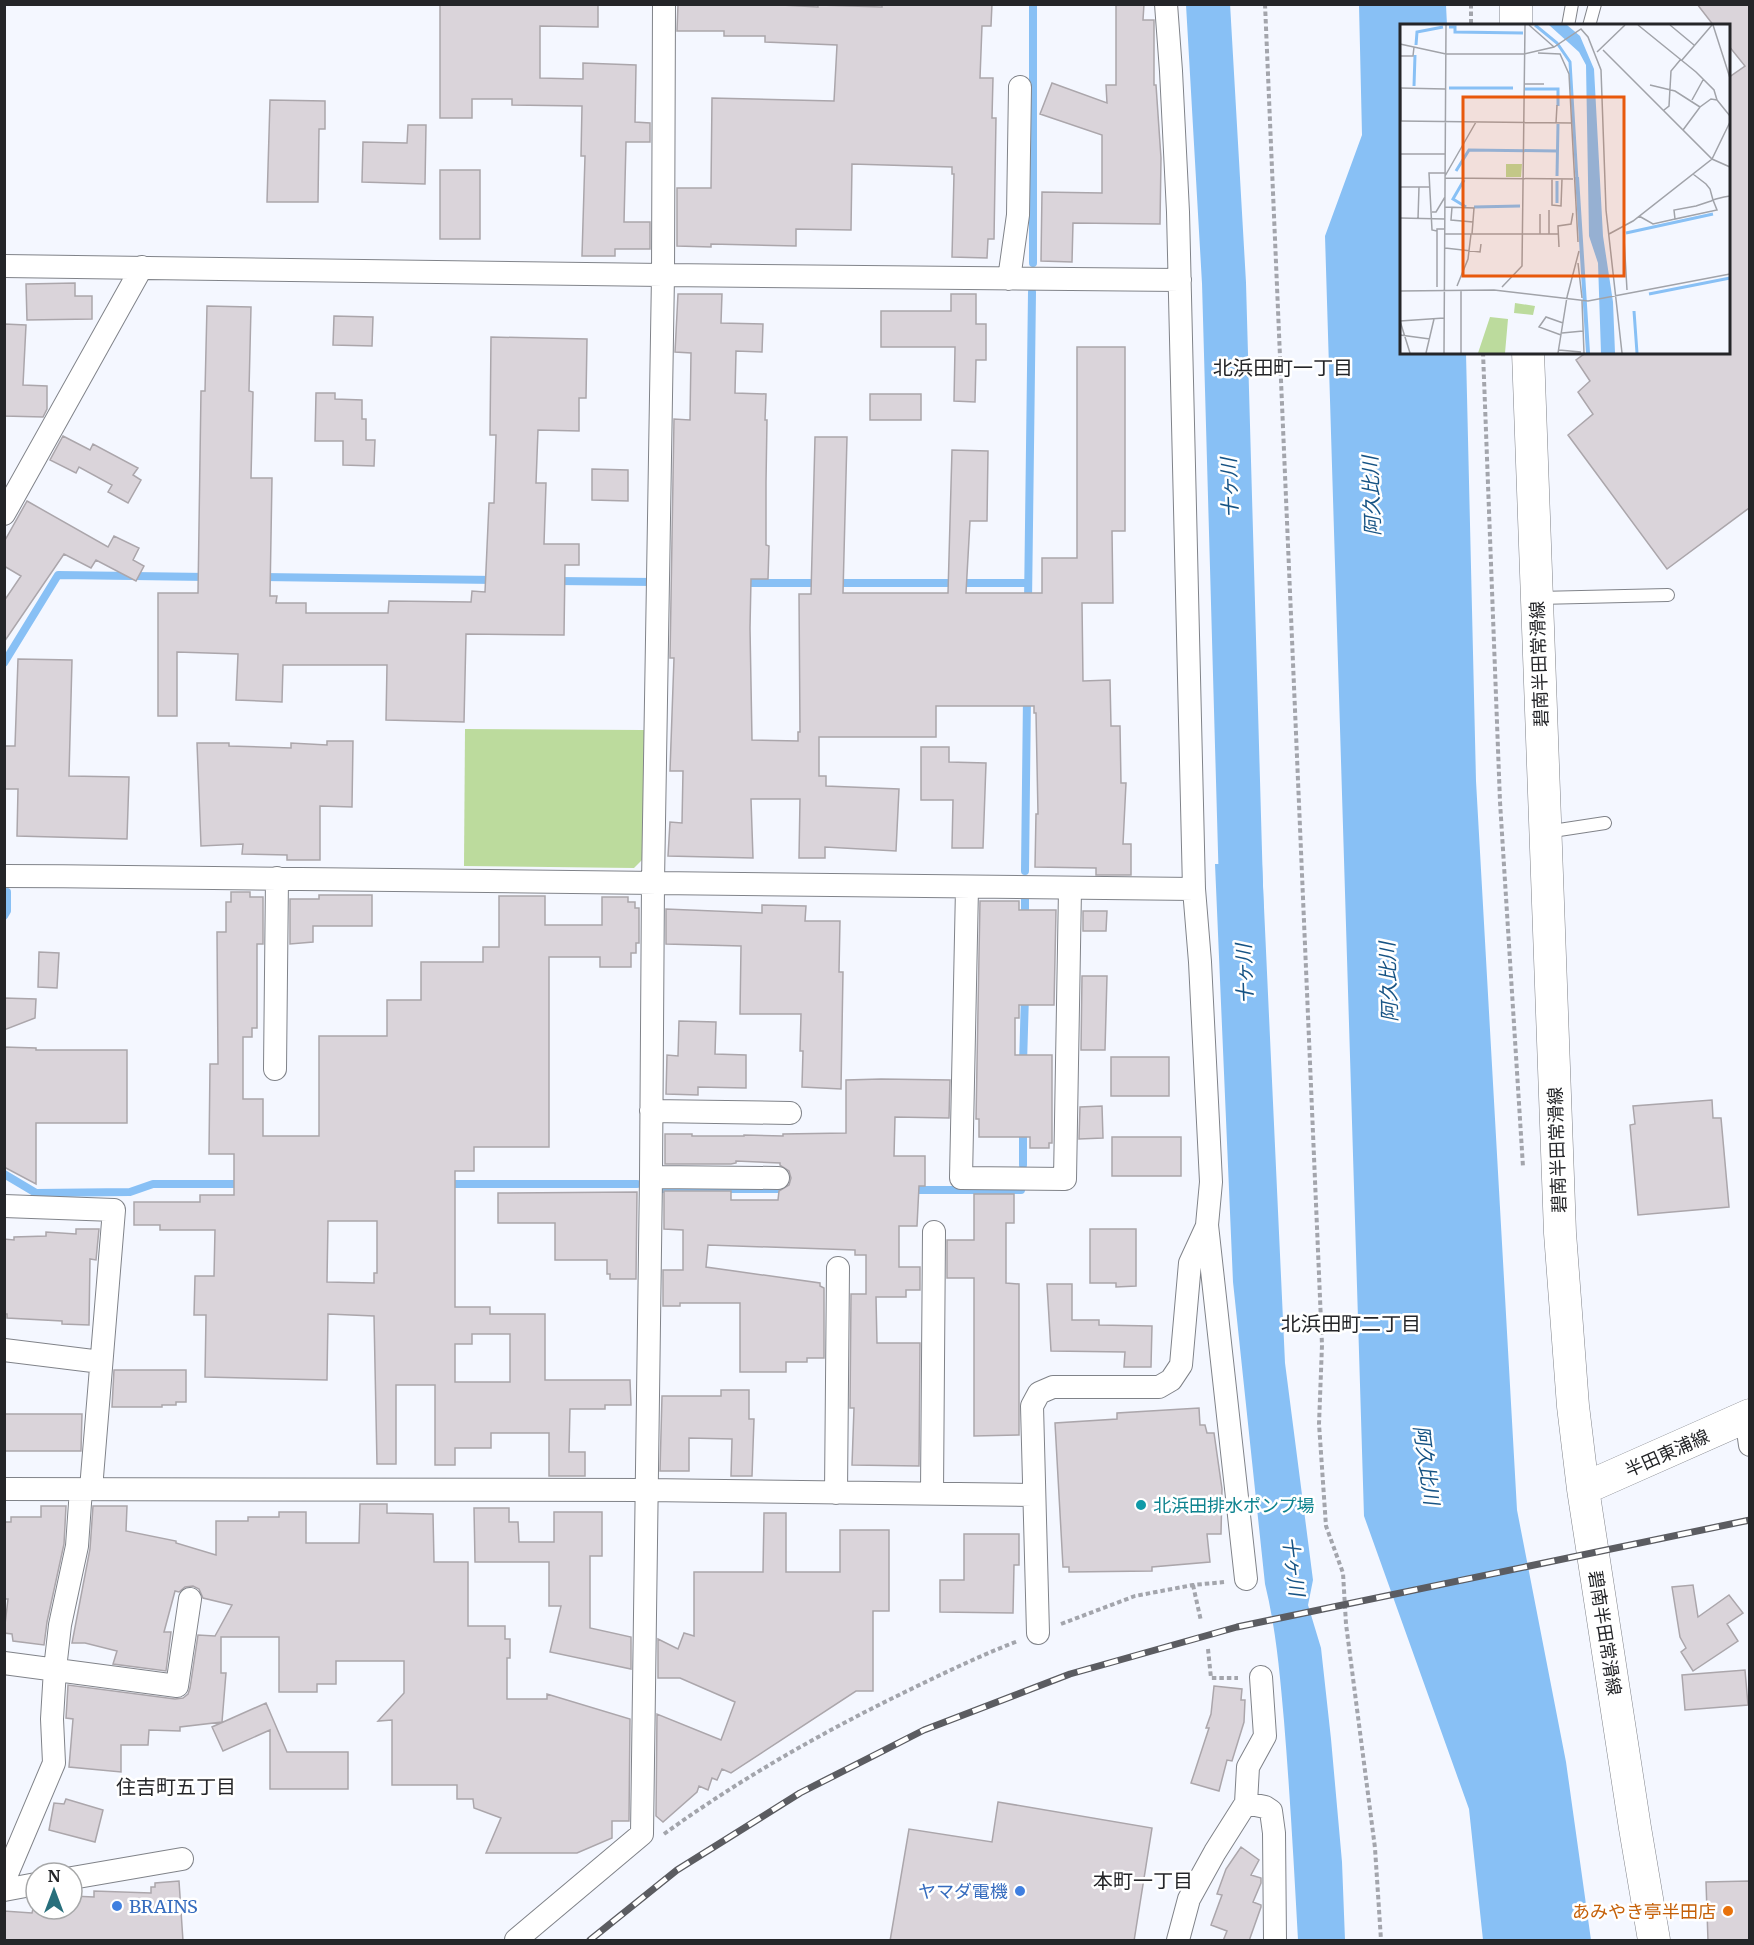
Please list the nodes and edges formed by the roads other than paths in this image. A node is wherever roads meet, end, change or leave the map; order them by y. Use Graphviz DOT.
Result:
graph roads {
  1 [pos="664,4"];
  2 [pos="1166,4"];
  3 [pos="1516,4"];
  4 [pos="1572,4"];
  5 [pos="1595,4"];
  6 [pos="1516,24"];
  7 [pos="1568,24"];
  8 [pos="1590,24"];
  9 [pos="1020,87"];
  10 [pos="4,266"];
  11 [pos="142,267"];
  12 [pos="663,275"];
  13 [pos="1009,279"];
  14 [pos="1180,280"];
  15 [pos="1528,354"];
  16 [pos="4,514"];
  17 [pos="1668,595"];
  18 [pos="1537,598"];
  19 [pos="1605,823"];
  20 [pos="1545,832"];
  21 [pos="4,876"];
  22 [pos="277,878"];
  23 [pos="653,883"];
  24 [pos="967,888"];
  25 [pos="1070,889"];
  26 [pos="1194,889"];
  27 [pos="275,1069"];
  28 [pos="651,1111"];
  29 [pos="790,1113"];
  30 [pos="651,1177"];
  31 [pos="778,1178"];
  32 [pos="4,1206"];
  33 [pos="1207,1225"];
  34 [pos="934,1232"];
  35 [pos="838,1268"];
  36 [pos="4,1350"];
  37 [pos="101,1362"];
  38 [pos="1748,1426"];
  39 [pos="4,1489"];
  40 [pos="86,1489"];
  41 [pos="1583,1489"];
  42 [pos="646,1491"];
  43 [pos="836,1493"];
  44 [pos="932,1493"];
  45 [pos="1033,1495"];
  46 [pos="1246,1579"];
  47 [pos="190,1599"];
  48 [pos="1038,1633"];
  49 [pos="4,1663"];
  50 [pos="55,1669"];
  51 [pos="1262,1677"];
  52 [pos="1246,1803"];
  53 [pos="182,1859"];
  54 [pos="84,1876"];
  55 [pos="4,1881"];
  56 [pos="24,1886"];
  57 [pos="4,1890"];
  58 [pos="516,1941"];
  59 [pos="1178,1941"];
  60 [pos="1275,1941"];
  61 [pos="1654,1941"];
  1 -- 12 [label="street"];
  2 -- 14 [label="street"];
  3 -- 6 [label="main road"];
  4 -- 7 [label="lane"];
  5 -- 8 [label="lane"];
  9 -- 13 [label="street"];
  10 -- 11 [label="street"];
  11 -- 12 [label="street"];
  11 -- 16 [label="street"];
  12 -- 13 [label="street"];
  12 -- 23 [label="street"];
  13 -- 14 [label="street"];
  14 -- 26 [label="street"];
  15 -- 18 [label="main road, 碧南半田常滑線"];
  17 -- 18 [label="lane"];
  18 -- 20 [label="main road, 碧南半田常滑線"];
  19 -- 20 [label="lane"];
  20 -- 41 [label="main road, 碧南半田常滑線"];
  21 -- 22 [label="street"];
  22 -- 23 [label="street"];
  22 -- 27 [label="street"];
  23 -- 24 [label="street"];
  23 -- 28 [label="street"];
  24 -- 25 [label="street"];
  24 -- 25 [label="street"];
  25 -- 26 [label="street"];
  26 -- 33 [label="street"];
  28 -- 29 [label="street"];
  28 -- 30 [label="street"];
  30 -- 31 [label="street"];
  30 -- 42 [label="street"];
  32 -- 37 [label="street"];
  33 -- 45 [label="street"];
  33 -- 46 [label="street"];
  34 -- 44 [label="street"];
  35 -- 43 [label="street"];
  36 -- 37 [label="street"];
  37 -- 40 [label="street"];
  38 -- 41 [label="main road, 半田東浦線"];
  39 -- 40 [label="street"];
  40 -- 42 [label="street"];
  40 -- 50 [label="street"];
  41 -- 61 [label="main road, 碧南半田常滑線"];
  42 -- 43 [label="street"];
  42 -- 58 [label="street"];
  43 -- 44 [label="street"];
  44 -- 45 [label="street"];
  45 -- 48 [label="street"];
  47 -- 50 [label="street"];
  49 -- 50 [label="street"];
  50 -- 55 [label="street"];
  51 -- 52 [label="street"];
  52 -- 59 [label="street"];
  52 -- 60 [label="street"];
  53 -- 54 [label="street"];
  56 -- 57 [label="street"];
}
